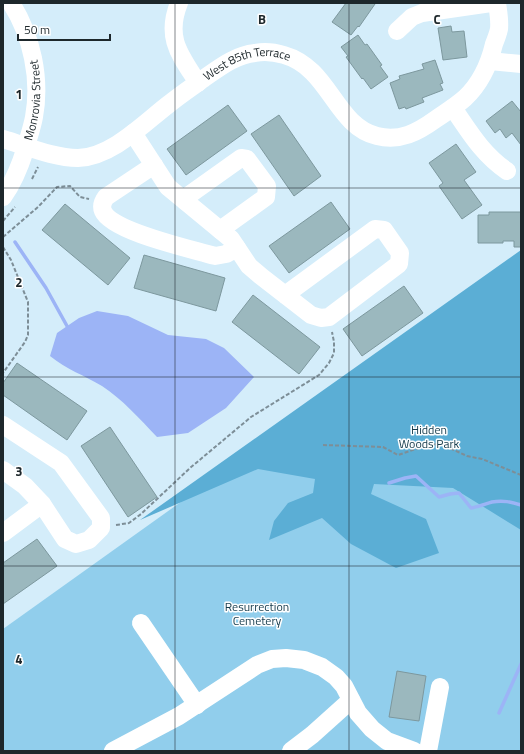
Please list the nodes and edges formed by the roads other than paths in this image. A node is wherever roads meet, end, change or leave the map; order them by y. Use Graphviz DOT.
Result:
graph roads {
  1 [pos="11,3"];
  2 [pos="179,3"];
  3 [pos="490,3"];
  4 [pos="497,3"];
  5 [pos="397,31"];
  6 [pos="490,61"];
  7 [pos="521,64"];
  8 [pos="198,83"];
  9 [pos="453,108"];
  10 [pos="133,133"];
  11 [pos="3,139"];
  12 [pos="26,146"];
  13 [pos="154,165"];
  14 [pos="507,171"];
  15 [pos="10,201"];
  16 [pos="185,201"];
  17 [pos="220,230"];
  18 [pos="237,248"];
  19 [pos="284,295"];
  20 [pos="3,425"];
  21 [pos="3,470"];
  22 [pos="42,504"];
  23 [pos="3,532"];
  24 [pos="141,623"];
  25 [pos="440,687"];
  26 [pos="351,700"];
  27 [pos="197,705"];
  28 [pos="382,746"];
  29 [pos="113,751"];
  30 [pos="291,751"];
  31 [pos="414,751"];
  32 [pos="428,751"];
  1 -- 12 [label="street, Monrovia Street"];
  2 -- 8 [label="street"];
  3 -- 5 [label="street"];
  4 -- 6 [label="street, West 85th Terrace"];
  6 -- 7 [label="street"];
  6 -- 9 [label="street, West 85th Terrace"];
  8 -- 9 [label="street, West 85th Terrace"];
  8 -- 10 [label="street, West 85th Terrace"];
  9 -- 14 [label="street"];
  10 -- 12 [label="street, West 85th Terrace"];
  10 -- 13 [label="street"];
  11 -- 12 [label="street, West 85th Terrace"];
  12 -- 15 [label="street, Monrovia Street"];
  13 -- 16 [label="street"];
  13 -- 18 [label="street"];
  16 -- 17 [label="street"];
  16 -- 17 [label="street"];
  17 -- 18 [label="street"];
  18 -- 19 [label="street"];
  19 -- 19 [label="street"];
  20 -- 22 [label="street"];
  21 -- 22 [label="street"];
  22 -- 23 [label="street"];
  24 -- 27 [label="street"];
  25 -- 32 [label="street"];
  26 -- 27 [label="street"];
  26 -- 28 [label="street"];
  26 -- 30 [label="street"];
  27 -- 29 [label="street"];
  28 -- 31 [label="street"];
}
